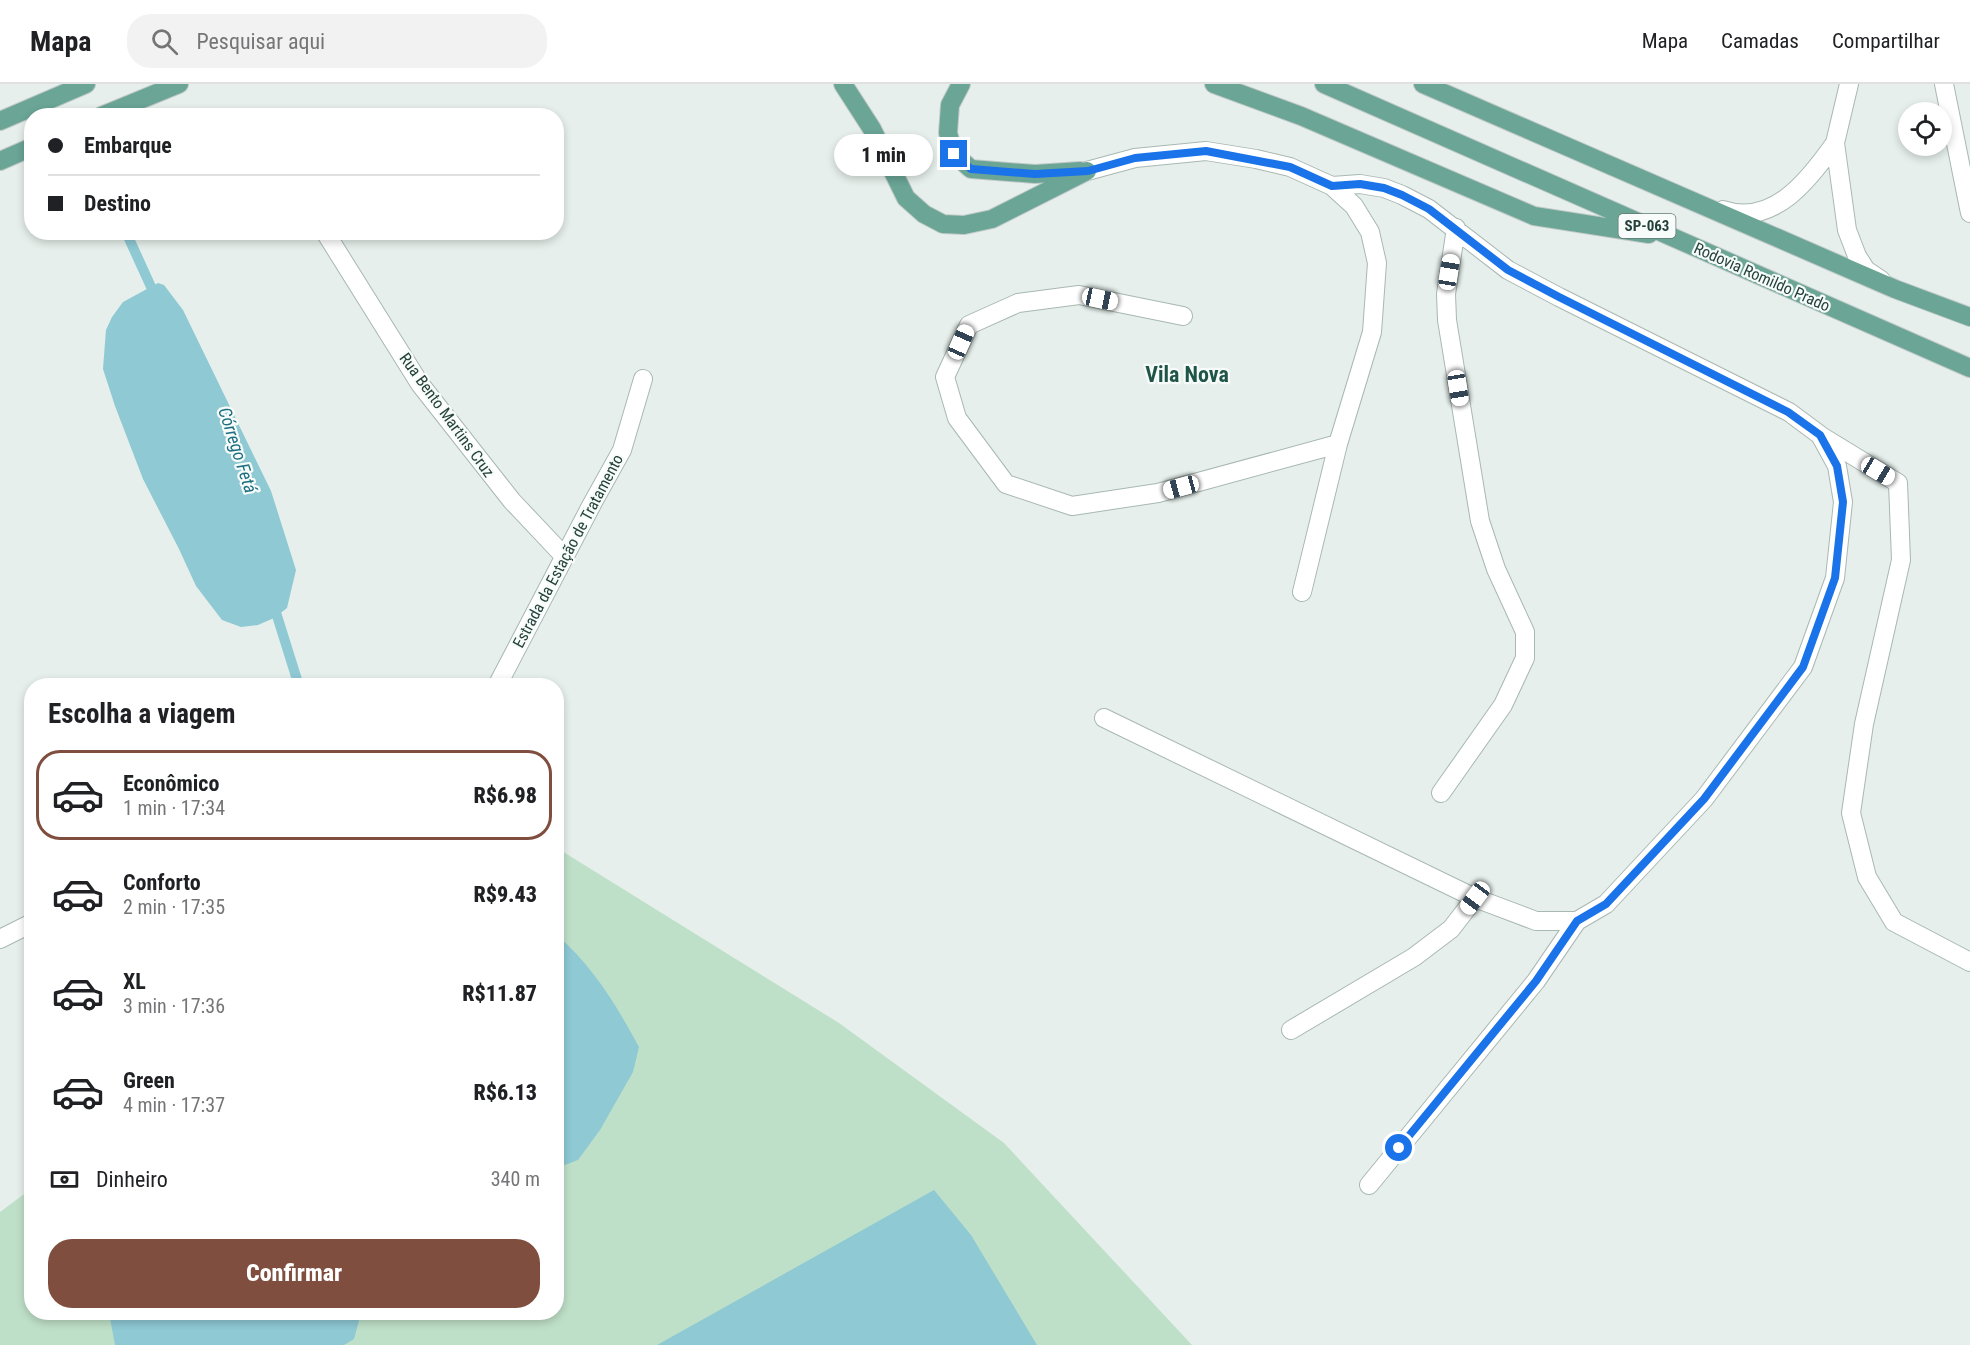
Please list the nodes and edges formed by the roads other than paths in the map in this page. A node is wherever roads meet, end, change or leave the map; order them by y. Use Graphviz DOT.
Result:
graph roads {
  1 [pos="86,84"];
  2 [pos="179,84"];
  3 [pos="843,84"];
  4 [pos="961,84"];
  5 [pos="1214,84"];
  6 [pos="1324,84"];
  7 [pos="1424,84"];
  8 [pos="1849,84"];
  9 [pos="1944,84"];
  10 [pos="30,108"];
  11 [pos="120,108"];
  12 [pos="24,111"];
  13 [pos="0,121"];
  14 [pos="1835,143"];
  15 [pos="24,150"];
  16 [pos="0,161"];
  17 [pos="1088,171"];
  18 [pos="1332,186"];
  19 [pos="1970,213"];
  20 [pos="1456,228"];
  21 [pos="1673,237"];
  22 [pos="330,240"];
  23 [pos="1895,289"];
  24 [pos="1183,316"];
  25 [pos="1970,317"];
  26 [pos="1970,368"];
  27 [pos="643,379"];
  28 [pos="1820,435"];
  29 [pos="1338,444"];
  30 [pos="564,556"];
  31 [pos="1302,592"];
  32 [pos="501,678"];
  33 [pos="1104,718"];
  34 [pos="1441,793"];
  35 [pos="1475,898"];
  36 [pos="1577,921"];
  37 [pos="24,927"];
  38 [pos="0,939"];
  39 [pos="1970,962"];
  40 [pos="1291,1030"];
  41 [pos="1369,1185"];
  1 -- 10 [label="main road"];
  2 -- 11 [label="main road"];
  3 -- 17 [label="main road"];
  4 -- 17 [label="main road"];
  5 -- 21 [label="main road"];
  6 -- 21 [label="main road, Rodovia Romildo Prado / SP-063"];
  7 -- 14 [label="street"];
  7 -- 23 [label="main road, SP-063"];
  8 -- 14 [label="street"];
  9 -- 19 [label="street"];
  12 -- 13 [label="main road"];
  14 -- 23 [label="street"];
  15 -- 16 [label="main road"];
  17 -- 18 [label="street"];
  18 -- 20 [label="street"];
  18 -- 29 [label="street"];
  20 -- 28 [label="street"];
  20 -- 34 [label="street"];
  21 -- 26 [label="main road, Rodovia Romildo Prado / SP-063"];
  22 -- 30 [label="street, Rua Bento Martins Cruz"];
  23 -- 25 [label="main road, SP-063"];
  24 -- 29 [label="street"];
  27 -- 30 [label="street, Estrada da Estação de Tratamento"];
  28 -- 36 [label="street"];
  28 -- 39 [label="street"];
  29 -- 31 [label="street"];
  30 -- 32 [label="street, Estrada da Estação de Tratamento"];
  33 -- 35 [label="street"];
  35 -- 36 [label="street"];
  35 -- 40 [label="street"];
  36 -- 41 [label="street"];
  37 -- 38 [label="street"];
}
